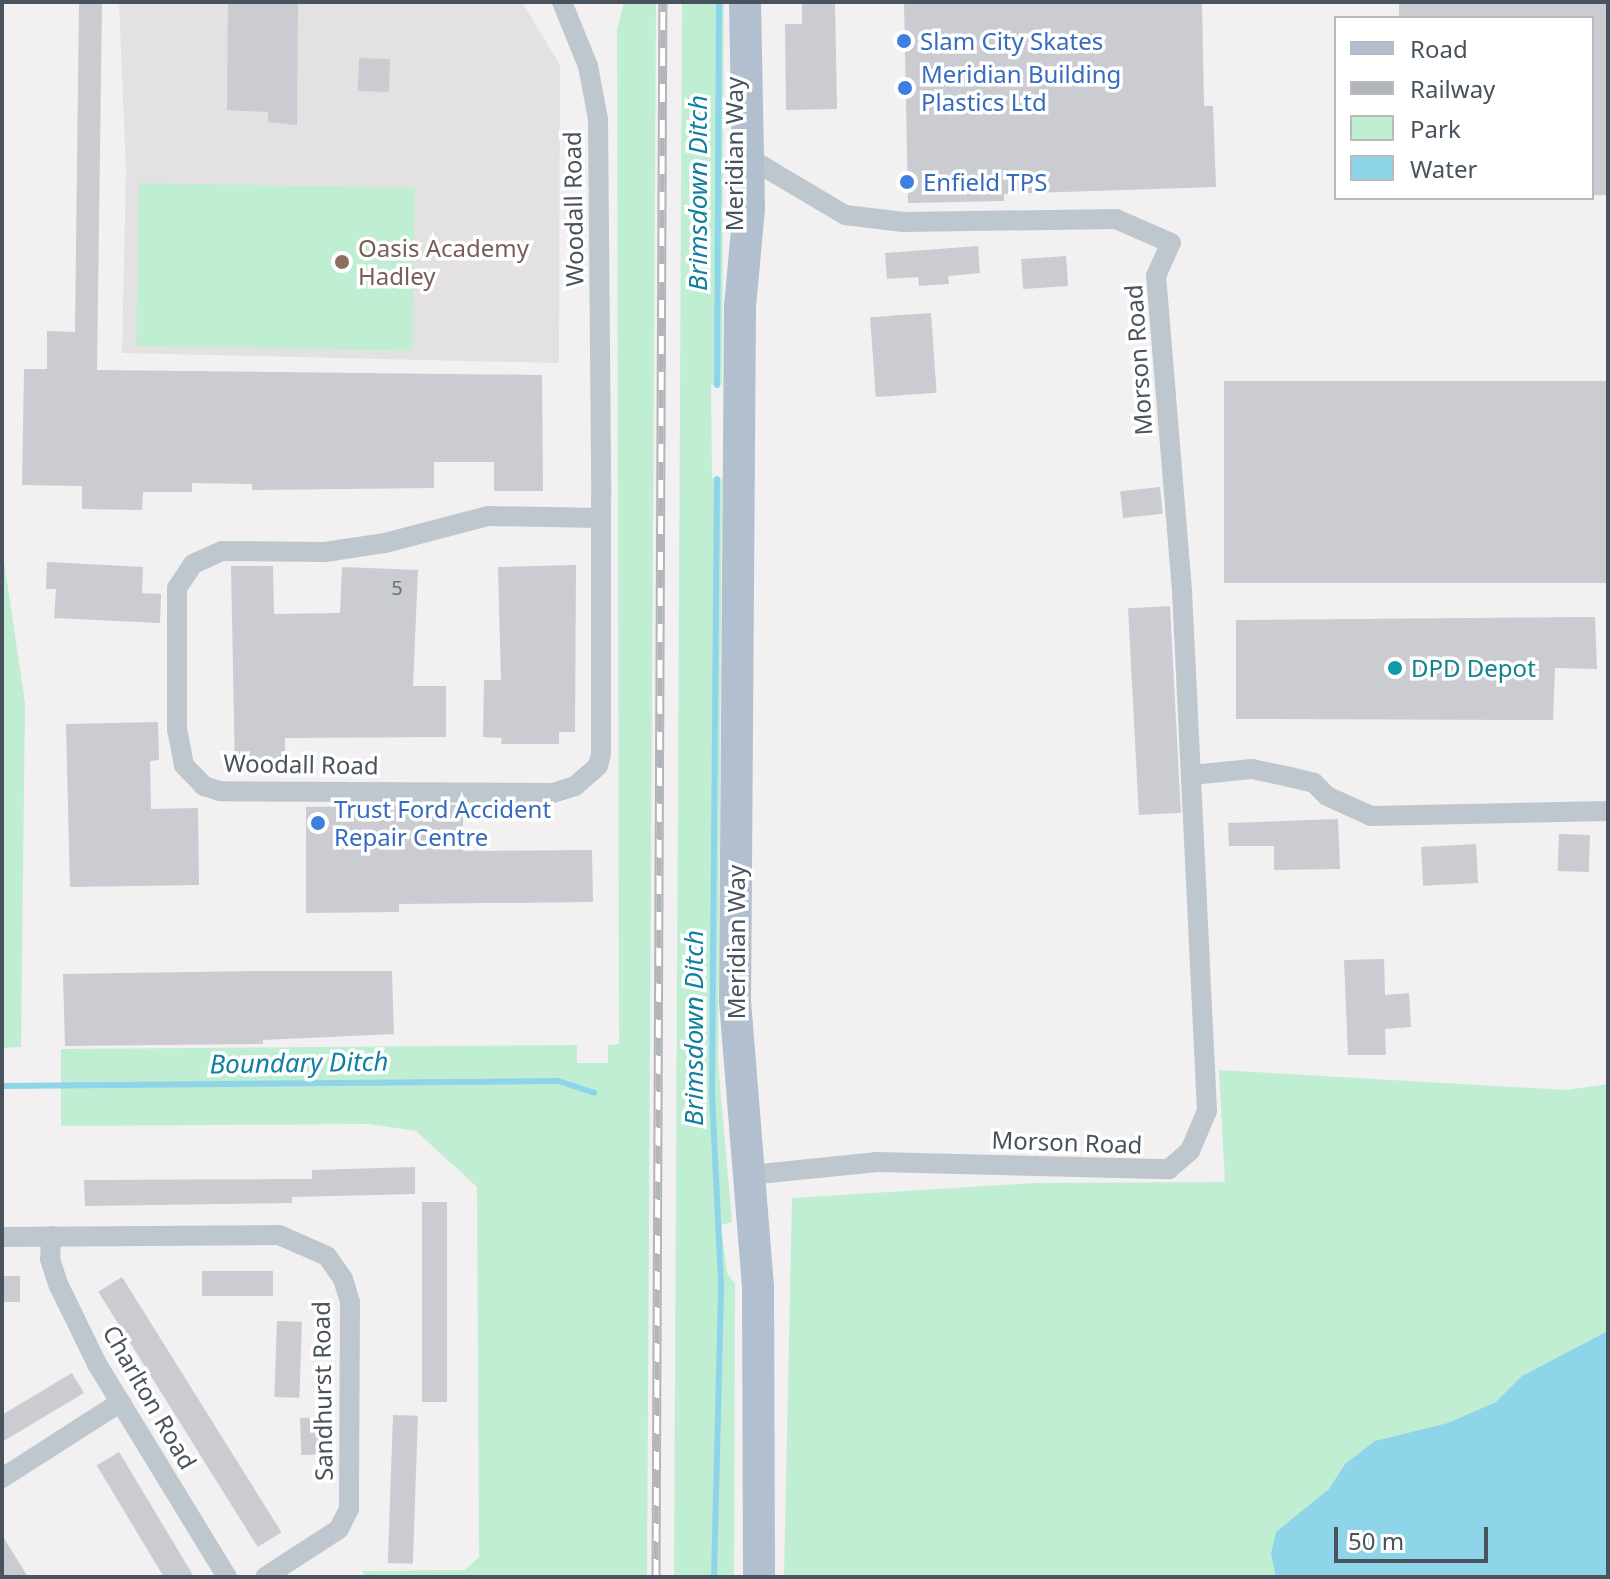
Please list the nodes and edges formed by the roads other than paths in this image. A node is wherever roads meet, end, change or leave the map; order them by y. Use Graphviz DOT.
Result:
graph roads {
  1 [pos="562,2"];
  2 [pos="737,2"];
  3 [pos="745,2"];
  4 [pos="749,158"];
  5 [pos="740,306"];
  6 [pos="601,518"];
  7 [pos="1191,775"];
  8 [pos="1608,811"];
  9 [pos="749,1175"];
  10 [pos="51,1236"];
  11 [pos="2,1237"];
  12 [pos="121,1402"];
  13 [pos="2,1478"];
  14 [pos="227,1577"];
  15 [pos="265,1577"];
  16 [pos="759,1577"];
  1 -- 6 [label="street, Woodall Road"];
  2 -- 5 [label="main road, Meridian Way"];
  3 -- 4 [label="main road, Meridian Way"];
  4 -- 5 [label="main road, Meridian Way"];
  4 -- 7 [label="street, Morson Road"];
  5 -- 9 [label="main road, Meridian Way"];
  6 -- 6 [label="street, Woodall Road"];
  7 -- 8 [label="street"];
  7 -- 9 [label="street, Morson Road"];
  9 -- 16 [label="main road, Meridian Way"];
  10 -- 11 [label="street, Sandhurst Road"];
  10 -- 12 [label="street, Charlton Road"];
  10 -- 15 [label="street, Sandhurst Road"];
  12 -- 13 [label="street"];
  12 -- 14 [label="street, Charlton Road"];
}
